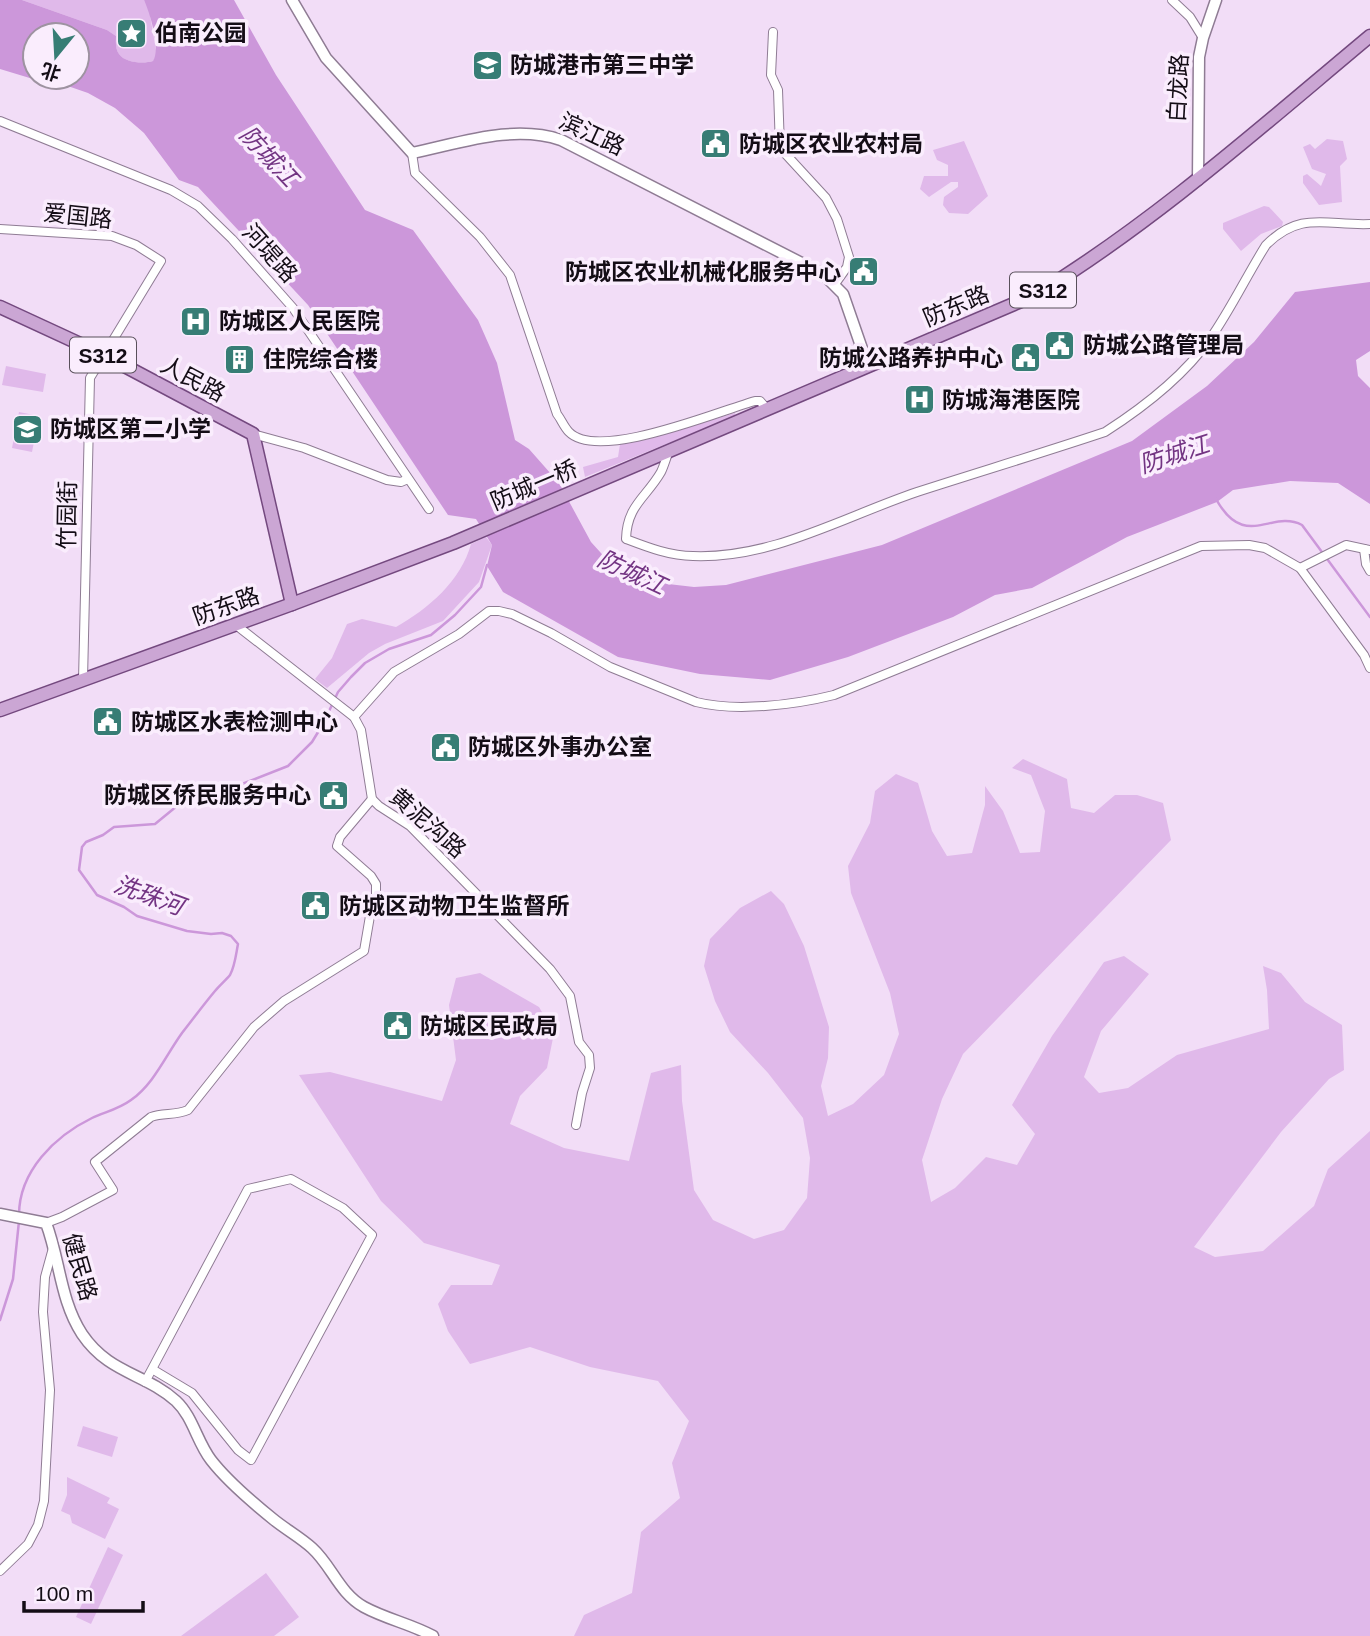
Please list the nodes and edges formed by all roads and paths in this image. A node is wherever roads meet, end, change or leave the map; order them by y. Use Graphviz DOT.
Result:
graph roads {
  1 [pos="292,0"];
  2 [pos="1172,0"];
  3 [pos="1216,0"];
  4 [pos="773,32"];
  5 [pos="1370,36"];
  6 [pos="1203,38"];
  7 [pos="0,121"];
  8 [pos="412,153"];
  9 [pos="1198,180"];
  10 [pos="1370,224"];
  11 [pos="0,229"];
  12 [pos="835,284"];
  13 [pos="0,307"];
  14 [pos="104,355"];
  15 [pos="868,366"];
  16 [pos="767,409"];
  17 [pos="253,434"];
  18 [pos="668,451"];
  19 [pos="620,471"];
  20 [pos="408,479"];
  21 [pos="429,509"];
  22 [pos="464,538"];
  23 [pos="1367,549"];
  24 [pos="1300,568"];
  25 [pos="1370,571"];
  26 [pos="292,604"];
  27 [pos="236,625"];
  28 [pos="1370,668"];
  29 [pos="83,680"];
  30 [pos="0,710"];
  31 [pos="354,717"];
  32 [pos="372,799"];
  33 [pos="576,1125"];
  34 [pos="1,1214"];
  35 [pos="40,1222"];
  36 [pos="54,1245"];
  37 [pos="152,1369"];
  38 [pos="145,1382"];
  39 [pos="0,1572"];
  40 [pos="433,1636"];
  1 -- 8 [label="street"];
  2 -- 6 [label="street"];
  3 -- 6 [label="street, 白龙路"];
  4 -- 12 [label="street"];
  5 -- 9 [label="main road, 防东路 / S312"];
  6 -- 9 [label="street, 白龙路"];
  7 -- 20 [label="street, 河堤路"];
  8 -- 12 [label="street, 滨江路"];
  8 -- 16 [label="street"];
  9 -- 15 [label="main road, 防东路 / S312"];
  10 -- 18 [label="street"];
  11 -- 14 [label="street, 爱国路"];
  12 -- 15 [label="street, 滨江路"];
  13 -- 14 [label="main road, 人民路 / S312"];
  14 -- 17 [label="main road, 人民路 / S312"];
  14 -- 29 [label="street, 竹园街"];
  15 -- 16 [label="main road, 防东路 / S312"];
  16 -- 18 [label="main road, 防东路 / S312"];
  17 -- 20 [label="street, 人民路"];
  17 -- 26 [label="main road"];
  18 -- 19 [label="main road, 防东路 / S312"];
  19 -- 22 [label="main road, 防城一桥 / S312"];
  20 -- 21 [label="street, 河堤路"];
  22 -- 26 [label="main road, 防东路 / S312"];
  23 -- 24 [label="street"];
  23 -- 25 [label="street"];
  24 -- 28 [label="street"];
  24 -- 31 [label="street"];
  26 -- 27 [label="main road, 防东路"];
  27 -- 29 [label="main road, 防东路"];
  27 -- 31 [label="street"];
  29 -- 30 [label="main road, 防东路"];
  31 -- 32 [label="street, 黄泥沟路"];
  32 -- 33 [label="street, 黄泥沟路"];
  32 -- 35 [label="street"];
  34 -- 35 [label="street"];
  35 -- 36 [label="street, 健民路"];
  36 -- 38 [label="street, 健民路"];
  36 -- 39 [label="street"];
  37 -- 37 [label="street"];
  37 -- 38 [label="street"];
  38 -- 40 [label="street, 健民路"];
}
